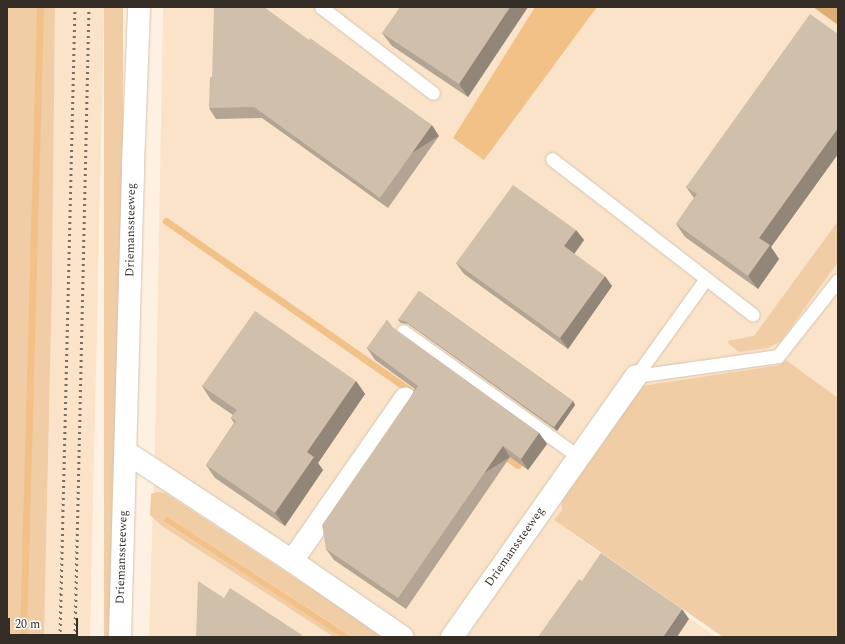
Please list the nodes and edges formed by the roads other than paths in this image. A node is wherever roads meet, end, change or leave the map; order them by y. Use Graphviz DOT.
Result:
graph roads {
  1 [pos="139,7"];
  2 [pos="321,7"];
  3 [pos="433,93"];
  4 [pos="552,159"];
  5 [pos="705,280"];
  6 [pos="838,280"];
  7 [pos="753,316"];
  8 [pos="402,331"];
  9 [pos="636,376"];
  10 [pos="405,399"];
  11 [pos="126,452"];
  12 [pos="579,457"];
  13 [pos="292,561"];
  14 [pos="120,637"];
  15 [pos="402,637"];
  16 [pos="452,637"];
  1 -- 11 [label="street, Driemanssteeweg"];
  2 -- 3 [label="lane"];
  4 -- 5 [label="lane"];
  5 -- 7 [label="lane"];
  5 -- 9 [label="lane"];
  6 -- 9 [label="lane"];
  8 -- 12 [label="lane"];
  9 -- 12 [label="street, Driemanssteeweg"];
  10 -- 13 [label="street"];
  11 -- 13 [label="street"];
  11 -- 14 [label="street, Driemanssteeweg"];
  12 -- 16 [label="street, Driemanssteeweg"];
  13 -- 15 [label="street"];
}
